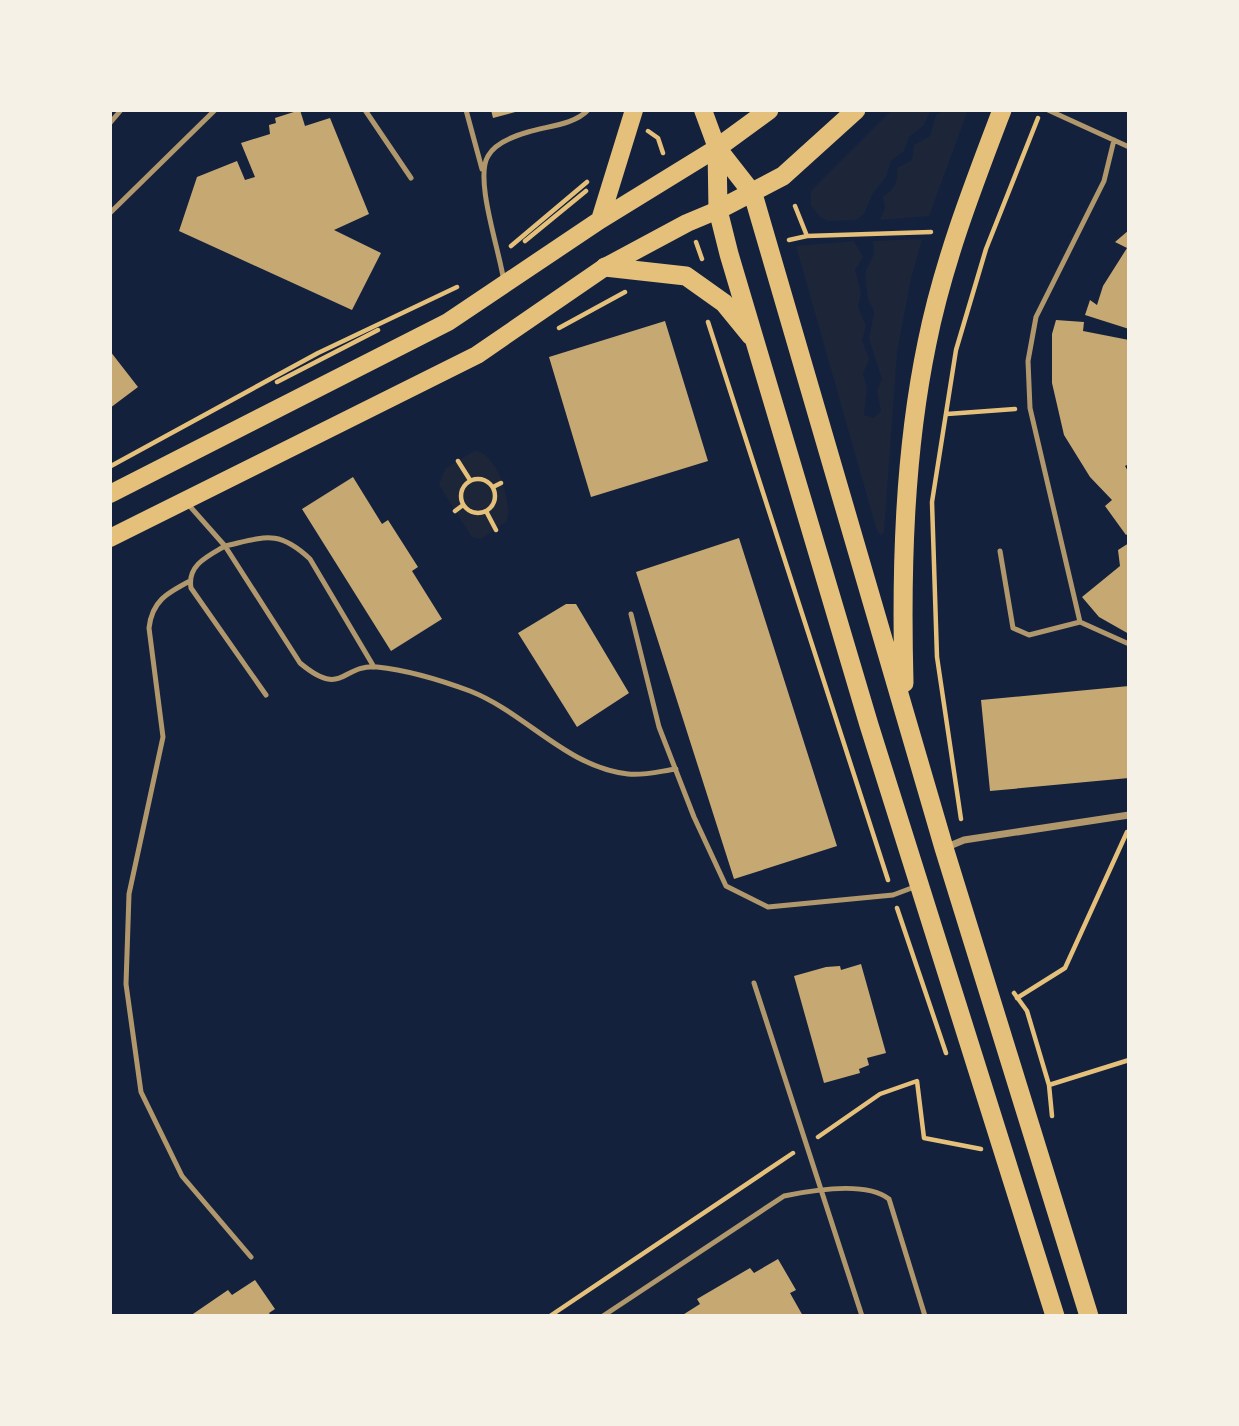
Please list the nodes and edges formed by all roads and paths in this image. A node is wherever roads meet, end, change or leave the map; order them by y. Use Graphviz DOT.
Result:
graph roads {
  1 [pos="121,110"];
  2 [pos="215,110"];
  3 [pos="365,110"];
  4 [pos="466,110"];
  5 [pos="588,110"];
  6 [pos="634,110"];
  7 [pos="703,110"];
  8 [pos="769,110"];
  9 [pos="856,110"];
  10 [pos="1002,110"];
  11 [pos="1041,110"];
  12 [pos="1048,110"];
  13 [pos="110,123"];
  14 [pos="658,138"];
  15 [pos="1114,141"];
  16 [pos="1129,147"];
  17 [pos="717,148"];
  18 [pos="663,153"];
  19 [pos="482,169"];
  20 [pos="411,178"];
  21 [pos="592,186"];
  22 [pos="753,194"];
  23 [pos="795,206"];
  24 [pos="718,210"];
  25 [pos="110,213"];
  26 [pos="600,220"];
  27 [pos="931,232"];
  28 [pos="807,236"];
  29 [pos="785,240"];
  30 [pos="501,261"];
  31 [pos="606,267"];
  32 [pos="504,285"];
  33 [pos="461,291"];
  34 [pos="704,311"];
  35 [pos="757,344"];
  36 [pos="318,353"];
  37 [pos="1030,408"];
  38 [pos="947,414"];
  39 [pos="458,461"];
  40 [pos="110,467"];
  41 [pos="110,473"];
  42 [pos="470,480"];
  43 [pos="500,483"];
  44 [pos="493,487"];
  45 [pos="110,494"];
  46 [pos="185,501"];
  47 [pos="463,505"];
  48 [pos="455,511"];
  49 [pos="486,511"];
  50 [pos="496,530"];
  51 [pos="110,538"];
  52 [pos="225,546"];
  53 [pos="1000,551"];
  54 [pos="190,580"];
  55 [pos="631,614"];
  56 [pos="1080,622"];
  57 [pos="1129,645"];
  58 [pos="374,667"];
  59 [pos="266,695"];
  60 [pos="905,712"];
  61 [pos="676,769"];
  62 [pos="1129,815"];
  63 [pos="1129,829"];
  64 [pos="964,841"];
  65 [pos="944,848"];
  66 [pos="920,885"];
  67 [pos="893,895"];
  68 [pos="754,983"];
  69 [pos="1017,998"];
  70 [pos="1129,1060"];
  71 [pos="948,1061"];
  72 [pos="1051,1122"];
  73 [pos="974,1138"];
  74 [pos="805,1145"];
  75 [pos="819,1189"];
  76 [pos="251,1257"];
  77 [pos="550,1316"];
  78 [pos="603,1316"];
  79 [pos="862,1316"];
  80 [pos="925,1316"];
  81 [pos="1055,1316"];
  82 [pos="1089,1316"];
  1 -- 13 [label="lane"];
  2 -- 25 [label="lane"];
  3 -- 20 [label="lane"];
  4 -- 19 [label="lane"];
  5 -- 19 [label="lane"];
  6 -- 26 [label="main road"];
  7 -- 17 [label="main road"];
  8 -- 17 [label="highway"];
  9 -- 22 [label="highway"];
  10 -- 60 [label="highway"];
  11 -- 38 [label="path"];
  12 -- 15 [label="lane"];
  14 -- 18 [label="path"];
  15 -- 16 [label="lane"];
  15 -- 37 [label="lane"];
  17 -- 22 [label="highway"];
  17 -- 24 [label="highway"];
  17 -- 26 [label="main road"];
  19 -- 30 [label="lane"];
  21 -- 30 [label="path"];
  22 -- 24 [label="highway"];
  22 -- 60 [label="highway"];
  23 -- 28 [label="path"];
  24 -- 31 [label="main road"];
  24 -- 35 [label="highway"];
  26 -- 32 [label="main road"];
  27 -- 28 [label="path"];
  28 -- 29 [label="path"];
  30 -- 32 [label="lane"];
  31 -- 35 [label="highway"];
  31 -- 46 [label="main road"];
  32 -- 45 [label="main road"];
  33 -- 41 [label="path"];
  34 -- 67 [label="path"];
  35 -- 66 [label="highway"];
  36 -- 40 [label="path"];
  37 -- 38 [label="path"];
  37 -- 56 [label="lane"];
  38 -- 64 [label="path"];
  39 -- 42 [label="path"];
  42 -- 44 [label="path"];
  42 -- 47 [label="path"];
  43 -- 44 [label="path"];
  44 -- 49 [label="path"];
  46 -- 51 [label="main road"];
  46 -- 52 [label="lane"];
  47 -- 48 [label="path"];
  47 -- 49 [label="path"];
  49 -- 50 [label="path"];
  52 -- 54 [label="lane"];
  52 -- 58 [label="lane"];
  52 -- 58 [label="lane"];
  53 -- 56 [label="lane"];
  54 -- 59 [label="lane"];
  54 -- 76 [label="lane"];
  55 -- 61 [label="lane"];
  56 -- 57 [label="lane"];
  58 -- 61 [label="lane"];
  60 -- 65 [label="highway"];
  61 -- 67 [label="lane"];
  62 -- 64 [label="street"];
  63 -- 69 [label="path"];
  64 -- 65 [label="street"];
  65 -- 82 [label="highway"];
  66 -- 67 [label="lane"];
  66 -- 81 [label="highway"];
  67 -- 71 [label="path"];
  68 -- 74 [label="lane"];
  70 -- 72 [label="path"];
  73 -- 74 [label="path"];
  74 -- 75 [label="lane"];
  74 -- 77 [label="path"];
  75 -- 78 [label="lane"];
  75 -- 79 [label="lane"];
  75 -- 80 [label="lane"];
}
